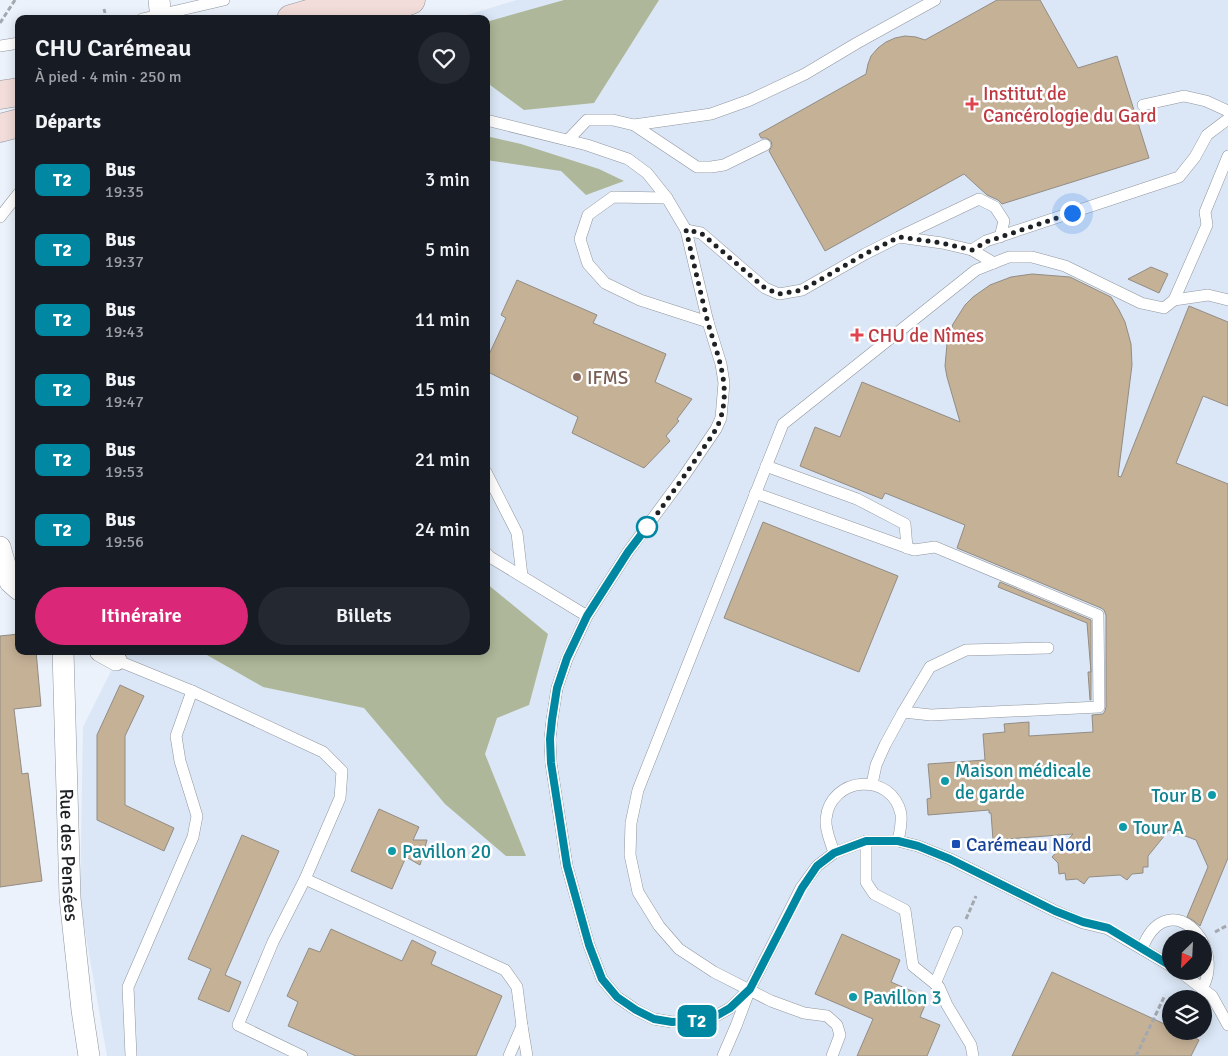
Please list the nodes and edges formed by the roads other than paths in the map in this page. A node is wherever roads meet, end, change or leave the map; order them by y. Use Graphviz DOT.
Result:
graph roads {
  1 [pos="224,0"];
  2 [pos="355,0"];
  3 [pos="412,0"];
  4 [pos="935,0"];
  5 [pos="156,13"];
  6 [pos="305,15"];
  7 [pos="368,15"];
  8 [pos="15,44"];
  9 [pos="0,46"];
  10 [pos="15,92"];
  11 [pos="0,94"];
  12 [pos="1143,106"];
  13 [pos="1228,111"];
  14 [pos="1228,119"];
  15 [pos="490,121"];
  16 [pos="15,124"];
  17 [pos="634,125"];
  18 [pos="0,128"];
  19 [pos="568,140"];
  20 [pos="765,145"];
  21 [pos="1228,156"];
  22 [pos="15,198"];
  23 [pos="667,198"];
  24 [pos="0,217"];
  25 [pos="686,230"];
  26 [pos="899,237"];
  27 [pos="1000,237"];
  28 [pos="972,250"];
  29 [pos="994,263"];
  30 [pos="1174,300"];
  31 [pos="1228,300"];
  32 [pos="708,322"];
  33 [pos="766,466"];
  34 [pos="490,480"];
  35 [pos="756,493"];
  36 [pos="0,546"];
  37 [pos="907,548"];
  38 [pos="490,557"];
  39 [pos="522,576"];
  40 [pos="15,586"];
  41 [pos="587,616"];
  42 [pos="1048,648"];
  43 [pos="63,655"];
  44 [pos="108,655"];
  45 [pos="192,691"];
  46 [pos="903,712"];
  47 [pos="872,784"];
  48 [pos="866,841"];
  49 [pos="898,841"];
  50 [pos="834,853"];
  51 [pos="306,879"];
  52 [pos="957,932"];
  53 [pos="1142,949"];
  54 [pos="1162,961"];
  55 [pos="1190,980"];
  56 [pos="935,984"];
  57 [pos="750,989"];
  58 [pos="1202,989"];
  59 [pos="1228,1025"];
  60 [pos="522,1026"];
  61 [pos="89,1056"];
  62 [pos="131,1056"];
  63 [pos="302,1056"];
  64 [pos="509,1056"];
  65 [pos="527,1056"];
  66 [pos="722,1056"];
  67 [pos="832,1056"];
  68 [pos="973,1056"];
  1 -- 5 [label="lane"];
  2 -- 6 [label="main road"];
  3 -- 7 [label="main road"];
  4 -- 17 [label="lane"];
  8 -- 9 [label="lane"];
  10 -- 11 [label="main road"];
  12 -- 13 [label="lane"];
  14 -- 27 [label="lane"];
  15 -- 19 [label="lane"];
  16 -- 18 [label="main road"];
  17 -- 19 [label="lane"];
  17 -- 20 [label="lane"];
  19 -- 23 [label="lane"];
  21 -- 30 [label="lane"];
  22 -- 24 [label="lane"];
  23 -- 25 [label="lane"];
  23 -- 32 [label="lane"];
  25 -- 26 [label="lane"];
  25 -- 32 [label="lane"];
  26 -- 27 [label="lane"];
  26 -- 28 [label="lane"];
  27 -- 28 [label="lane"];
  28 -- 29 [label="lane"];
  29 -- 30 [label="lane"];
  29 -- 33 [label="lane"];
  30 -- 31 [label="lane"];
  32 -- 41 [label="lane"];
  33 -- 35 [label="lane"];
  33 -- 37 [label="lane"];
  34 -- 39 [label="lane"];
  35 -- 37 [label="lane"];
  35 -- 57 [label="lane"];
  36 -- 40 [label="street"];
  37 -- 46 [label="lane"];
  38 -- 39 [label="lane"];
  39 -- 41 [label="lane"];
  41 -- 57 [label="lane"];
  42 -- 46 [label="lane"];
  43 -- 61 [label="street, Rue des Pensées"];
  44 -- 45 [label="lane"];
  45 -- 51 [label="lane"];
  45 -- 62 [label="lane"];
  46 -- 47 [label="lane"];
  47 -- 49 [label="lane"];
  47 -- 50 [label="lane"];
  48 -- 49 [label="lane"];
  48 -- 50 [label="lane"];
  48 -- 56 [label="lane"];
  49 -- 53 [label="lane"];
  50 -- 57 [label="lane"];
  51 -- 60 [label="lane"];
  51 -- 63 [label="lane"];
  52 -- 56 [label="lane"];
  53 -- 54 [label="lane"];
  53 -- 58 [label="lane"];
  55 -- 58 [label="lane"];
  56 -- 68 [label="lane"];
  57 -- 66 [label="lane"];
  57 -- 67 [label="lane"];
  58 -- 59 [label="lane"];
  60 -- 64 [label="lane"];
  60 -- 65 [label="lane"];
}
